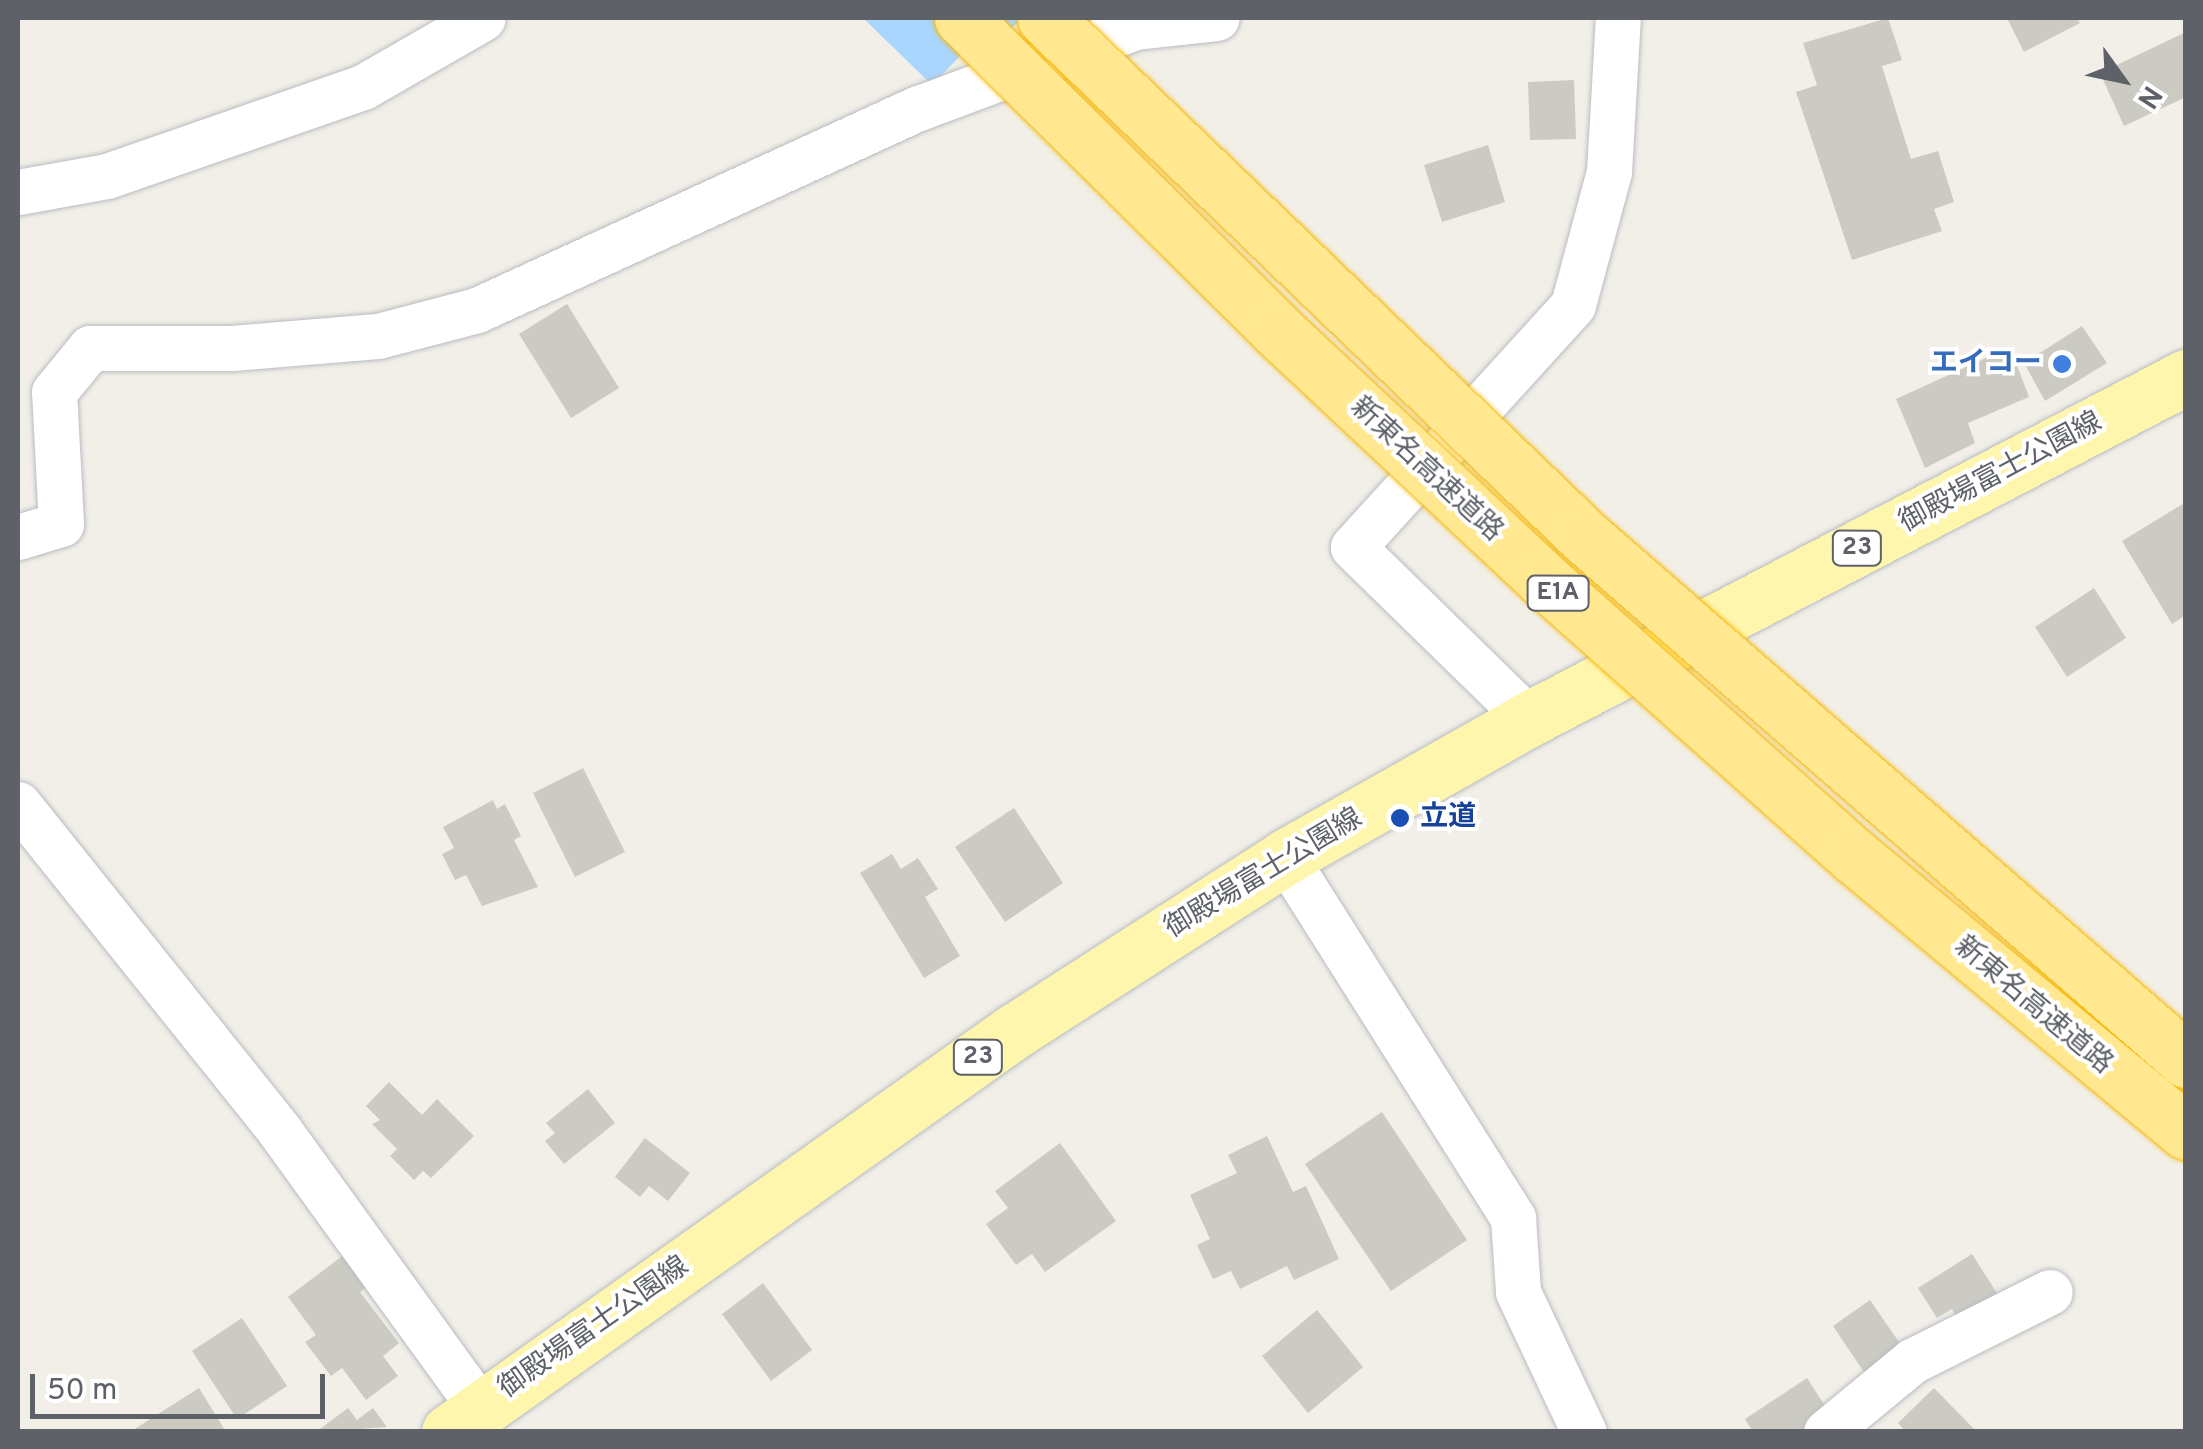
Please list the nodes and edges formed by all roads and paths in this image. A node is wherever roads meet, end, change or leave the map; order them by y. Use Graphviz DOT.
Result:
graph roads {
  1 [pos="482,18"];
  2 [pos="962,18"];
  3 [pos="1046,18"];
  4 [pos="1217,18"];
  5 [pos="1618,18"];
  6 [pos="18,192"];
  7 [pos="2186,377"];
  8 [pos="18,536"];
  9 [pos="1529,718"];
  10 [pos="18,804"];
  11 [pos="1285,857"];
  12 [pos="2186,1060"];
  13 [pos="2186,1132"];
  14 [pos="2050,1292"];
  15 [pos="465,1420"];
  16 [pos="1578,1429"];
  17 [pos="1826,1432"];
  1 -- 6 [label="street"];
  2 -- 13 [label="highway, 新東名高速道路 / E1A, bridge"];
  3 -- 12 [label="highway, 新東名高速道路 / E1A, bridge"];
  4 -- 8 [label="street"];
  5 -- 9 [label="street"];
  7 -- 9 [label="main road, 御殿場富士公園線 / 23"];
  9 -- 11 [label="main road, 御殿場富士公園線 / 23"];
  10 -- 15 [label="street"];
  11 -- 15 [label="main road, 御殿場富士公園線 / 23"];
  11 -- 16 [label="street"];
  14 -- 17 [label="street"];
}
